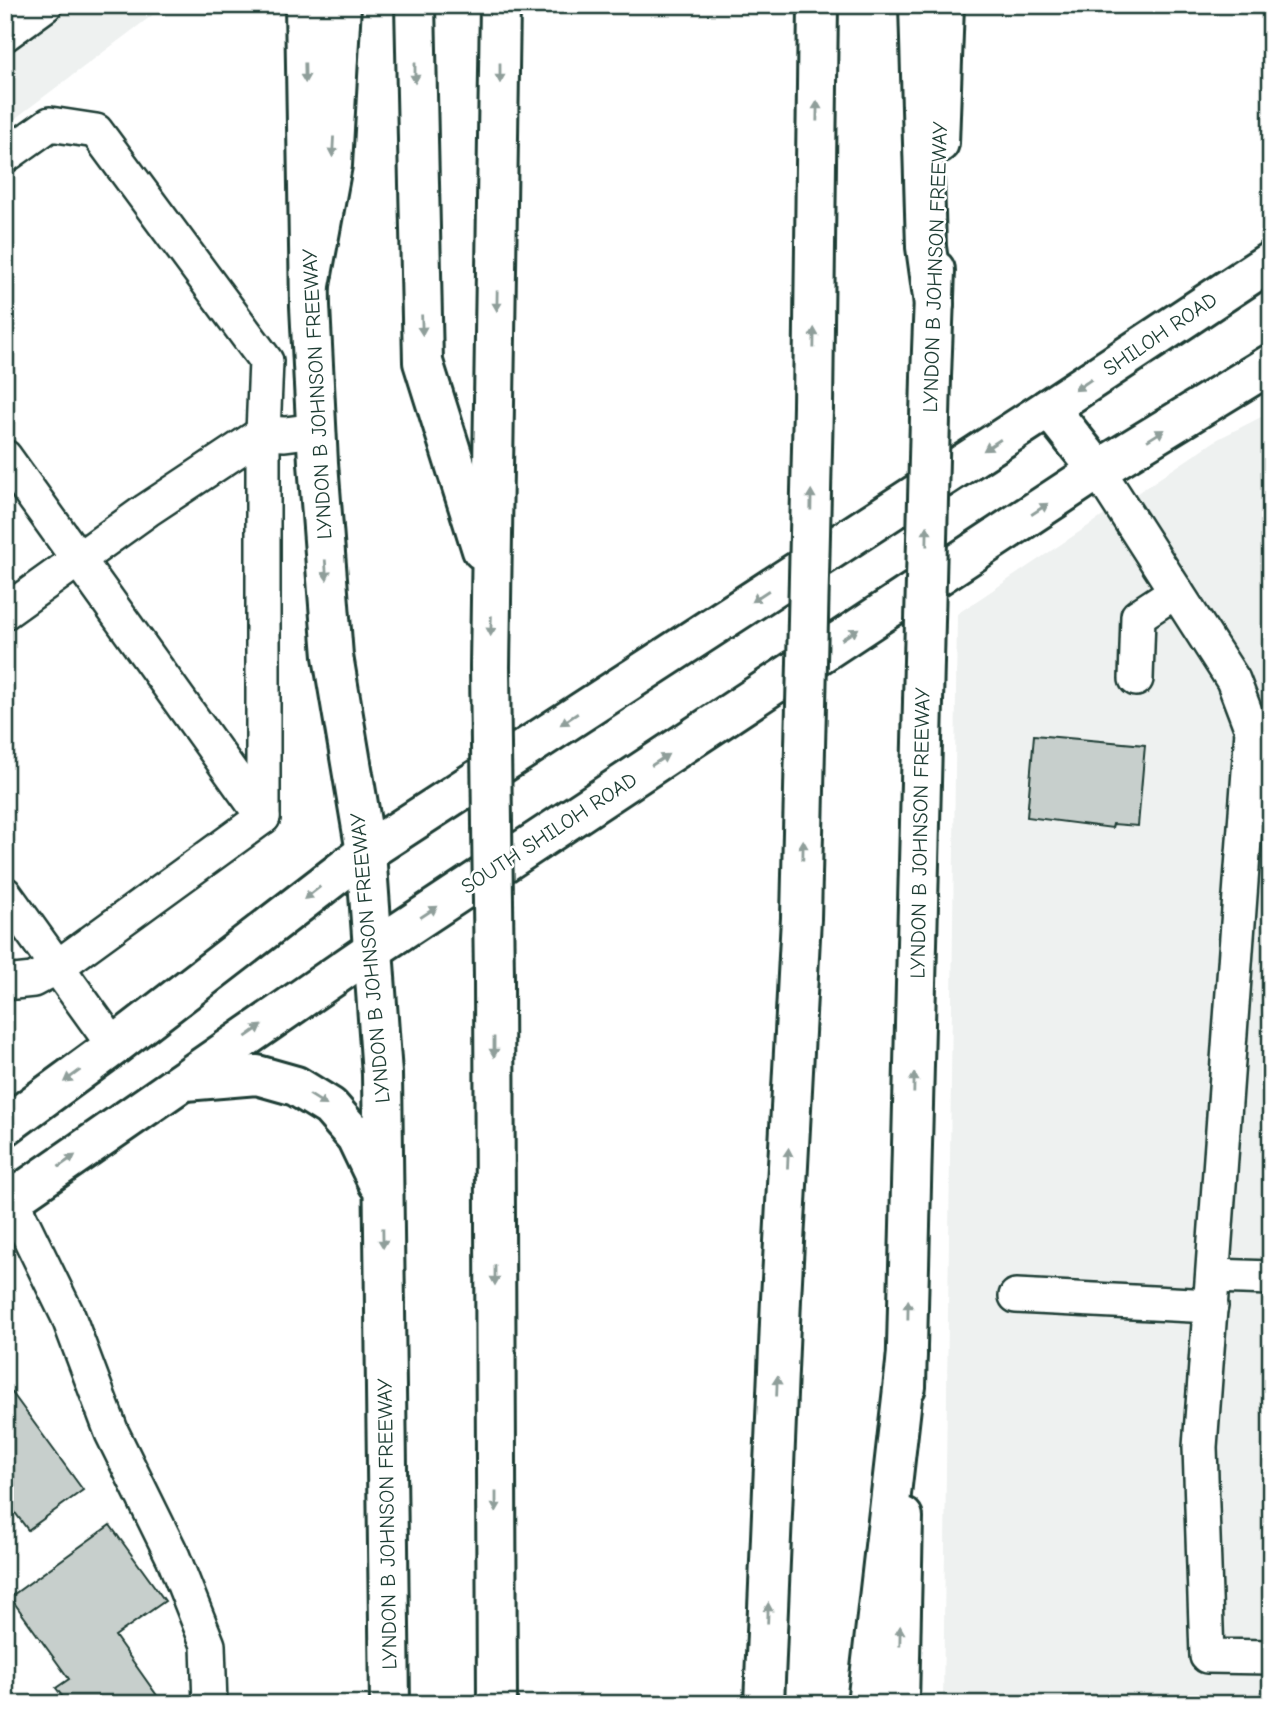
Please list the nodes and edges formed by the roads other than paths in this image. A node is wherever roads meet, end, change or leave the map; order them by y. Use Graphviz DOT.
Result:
graph roads {
  1 [pos="45,5"];
  2 [pos="305,5"];
  3 [pos="341,5"];
  4 [pos="415,5"];
  5 [pos="500,5"];
  6 [pos="818,5"];
  7 [pos="919,5"];
  8 [pos="944,5"];
  9 [pos="5,34"];
  10 [pos="5,156"];
  11 [pos="1271,261"];
  12 [pos="310,285"];
  13 [pos="934,304"];
  14 [pos="1271,364"];
  15 [pos="1049,408"];
  16 [pos="263,433"];
  17 [pos="317,446"];
  18 [pos="5,457"];
  19 [pos="1098,470"];
  20 [pos="80,559"];
  21 [pos="492,580"];
  22 [pos="1176,591"];
  23 [pos="5,612"];
  24 [pos="1136,679"];
  25 [pos="264,817"];
  26 [pos="366,852"];
  27 [pos="5,894"];
  28 [pos="372,950"];
  29 [pos="57,967"];
  30 [pos="5,983"];
  31 [pos="114,1046"];
  32 [pos="183,1081"];
  33 [pos="5,1126"];
  34 [pos="382,1192"];
  35 [pos="7,1198"];
  36 [pos="1271,1278"];
  37 [pos="1212,1291"];
  38 [pos="1016,1296"];
  39 [pos="1271,1657"];
  40 [pos="764,1693"];
  41 [pos="878,1698"];
  42 [pos="210,1704"];
  43 [pos="390,1704"];
  44 [pos="497,1704"];
  1 -- 9 [label="lane"];
  2 -- 12 [label="main road, LYNDON B JOHNSON FREEWAY, one-way"];
  3 -- 12 [label="main road, one-way"];
  4 -- 21 [label="main road, one-way"];
  5 -- 21 [label="main road, one-way"];
  40 -- 6 [label="main road, one-way, bridge"];
  7 -- 13 [label="main road"];
  8 -- 13 [label="main road, LYNDON B JOHNSON FREEWAY"];
  10 -- 16 [label="lane"];
  11 -- 15 [label="main road, SHILOH ROAD, one-way"];
  12 -- 17 [label="main road, LYNDON B JOHNSON FREEWAY"];
  41 -- 13 [label="main road, LYNDON B JOHNSON FREEWAY, one-way, bridge"];
  19 -- 14 [label="main road, one-way"];
  15 -- 19 [label="main road"];
  15 -- 26 [label="main road, one-way"];
  16 -- 17 [label="lane"];
  16 -- 20 [label="lane"];
  16 -- 25 [label="lane"];
  17 -- 26 [label="main road, LYNDON B JOHNSON FREEWAY, one-way"];
  18 -- 20 [label="lane"];
  19 -- 22 [label="lane"];
  28 -- 19 [label="main road, SOUTH SHILOH ROAD, one-way"];
  20 -- 23 [label="lane"];
  20 -- 25 [label="lane"];
  21 -- 44 [label="main road, one-way, bridge"];
  22 -- 24 [label="lane"];
  22 -- 37 [label="lane"];
  25 -- 29 [label="lane"];
  26 -- 28 [label="main road, LYNDON B JOHNSON FREEWAY"];
  26 -- 31 [label="main road, one-way"];
  27 -- 29 [label="lane"];
  32 -- 28 [label="main road, SOUTH SHILOH ROAD, one-way"];
  28 -- 34 [label="main road, LYNDON B JOHNSON FREEWAY"];
  29 -- 30 [label="lane"];
  29 -- 31 [label="lane"];
  31 -- 33 [label="main road, one-way"];
  32 -- 34 [label="main road, one-way"];
  35 -- 32 [label="main road, SOUTH SHILOH ROAD, one-way"];
  34 -- 43 [label="main road, LYNDON B JOHNSON FREEWAY, one-way"];
  35 -- 42 [label="lane"];
  36 -- 37 [label="lane"];
  37 -- 38 [label="lane"];
  37 -- 39 [label="lane"];
}
